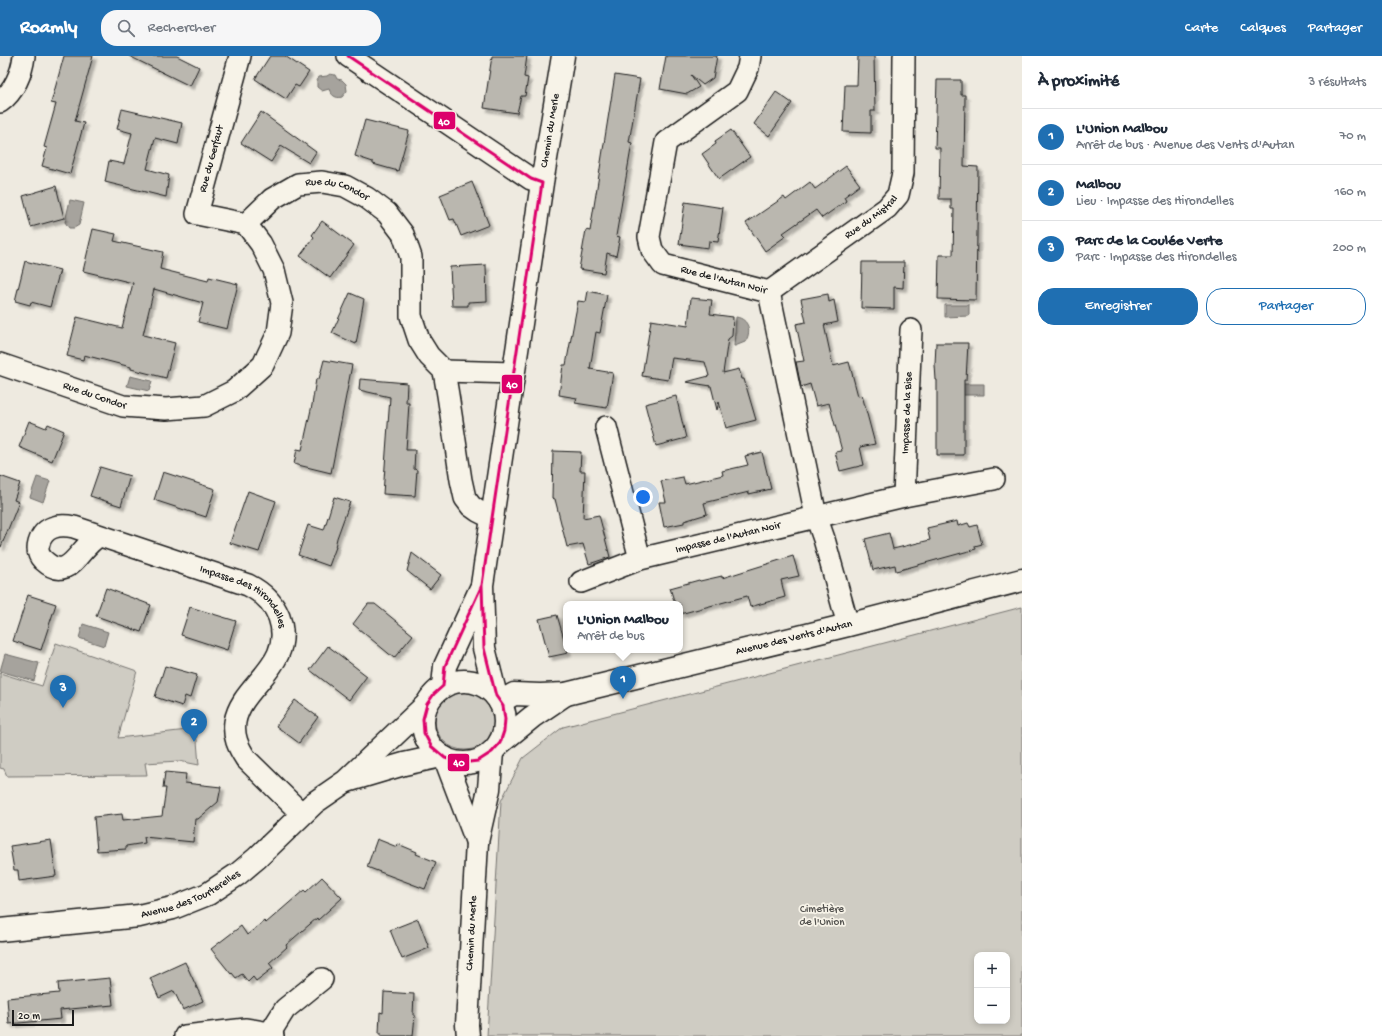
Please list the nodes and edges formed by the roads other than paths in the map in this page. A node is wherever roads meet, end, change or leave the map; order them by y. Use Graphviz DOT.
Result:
graph roads {
  1 [pos="24,56"];
  2 [pos="240,56"];
  3 [pos="348,56"];
  4 [pos="563,56"];
  5 [pos="750,56"];
  6 [pos="904,56"];
  7 [pos="0,102"];
  8 [pos="542,183"];
  9 [pos="246,224"];
  10 [pos="769,292"];
  11 [pos="911,330"];
  12 [pos="0,364"];
  13 [pos="444,371"];
  14 [pos="514,373"];
  15 [pos="606,427"];
  16 [pos="994,479"];
  17 [pos="904,496"];
  18 [pos="493,516"];
  19 [pos="816,516"];
  20 [pos="99,536"];
  21 [pos="640,560"];
  22 [pos="1022,580"];
  23 [pos="582,582"];
  24 [pos="482,585"];
  25 [pos="848,625"];
  26 [pos="443,686"];
  27 [pos="566,694"];
  28 [pos="498,699"];
  29 [pos="427,704"];
  30 [pos="496,747"];
  31 [pos="443,757"];
  32 [pos="346,781"];
  33 [pos="302,814"];
  34 [pos="477,842"];
  35 [pos="0,930"];
  36 [pos="322,979"];
  37 [pos="466,1032"];
  38 [pos="271,1034"];
  39 [pos="185,1036"];
  1 -- 7 [label="street"];
  2 -- 9 [label="street, Rue du Gerfaut"];
  3 -- 8 [label="street"];
  4 -- 8 [label="street, Chemin du Merle"];
  5 -- 10 [label="street, Rue de l'Autan Noir"];
  6 -- 10 [label="street, Rue du Mistral"];
  8 -- 14 [label="street, Chemin du Merle"];
  9 -- 12 [label="street, Rue du Condor"];
  9 -- 13 [label="street, Rue du Condor"];
  10 -- 19 [label="street, Rue de l'Autan Noir"];
  11 -- 17 [label="street, Impasse de la Bise"];
  13 -- 14 [label="street"];
  13 -- 18 [label="street"];
  14 -- 18 [label="street, Chemin du Merle"];
  15 -- 21 [label="street"];
  16 -- 17 [label="street"];
  17 -- 19 [label="street"];
  18 -- 24 [label="street, Chemin du Merle"];
  19 -- 21 [label="street, Impasse de l'Autan Noir"];
  19 -- 25 [label="street, Rue de l'Autan Noir"];
  20 -- 33 [label="street, Impasse des Hirondelles"];
  21 -- 23 [label="street, Impasse de l'Autan Noir"];
  22 -- 25 [label="street, Avenue des Vents d'Autan"];
  24 -- 26 [label="street, Chemin du Merle"];
  24 -- 28 [label="street, Chemin du Merle"];
  25 -- 27 [label="street, Avenue des Vents d'Autan"];
  26 -- 28 [label="street"];
  26 -- 29 [label="street"];
  27 -- 28 [label="street, Avenue des Vents d'Autan"];
  27 -- 30 [label="street, Avenue des Vents d'Autan"];
  28 -- 30 [label="street"];
  29 -- 31 [label="street"];
  29 -- 32 [label="street, Avenue des Tourterelles"];
  30 -- 31 [label="street"];
  30 -- 34 [label="street, Chemin du Merle"];
  31 -- 32 [label="street, Avenue des Tourterelles"];
  31 -- 34 [label="street, Chemin du Merle"];
  32 -- 33 [label="street, Avenue des Tourterelles"];
  33 -- 35 [label="street, Avenue des Tourterelles"];
  34 -- 37 [label="street, Chemin du Merle"];
  36 -- 38 [label="street"];
  38 -- 39 [label="street"];
}
